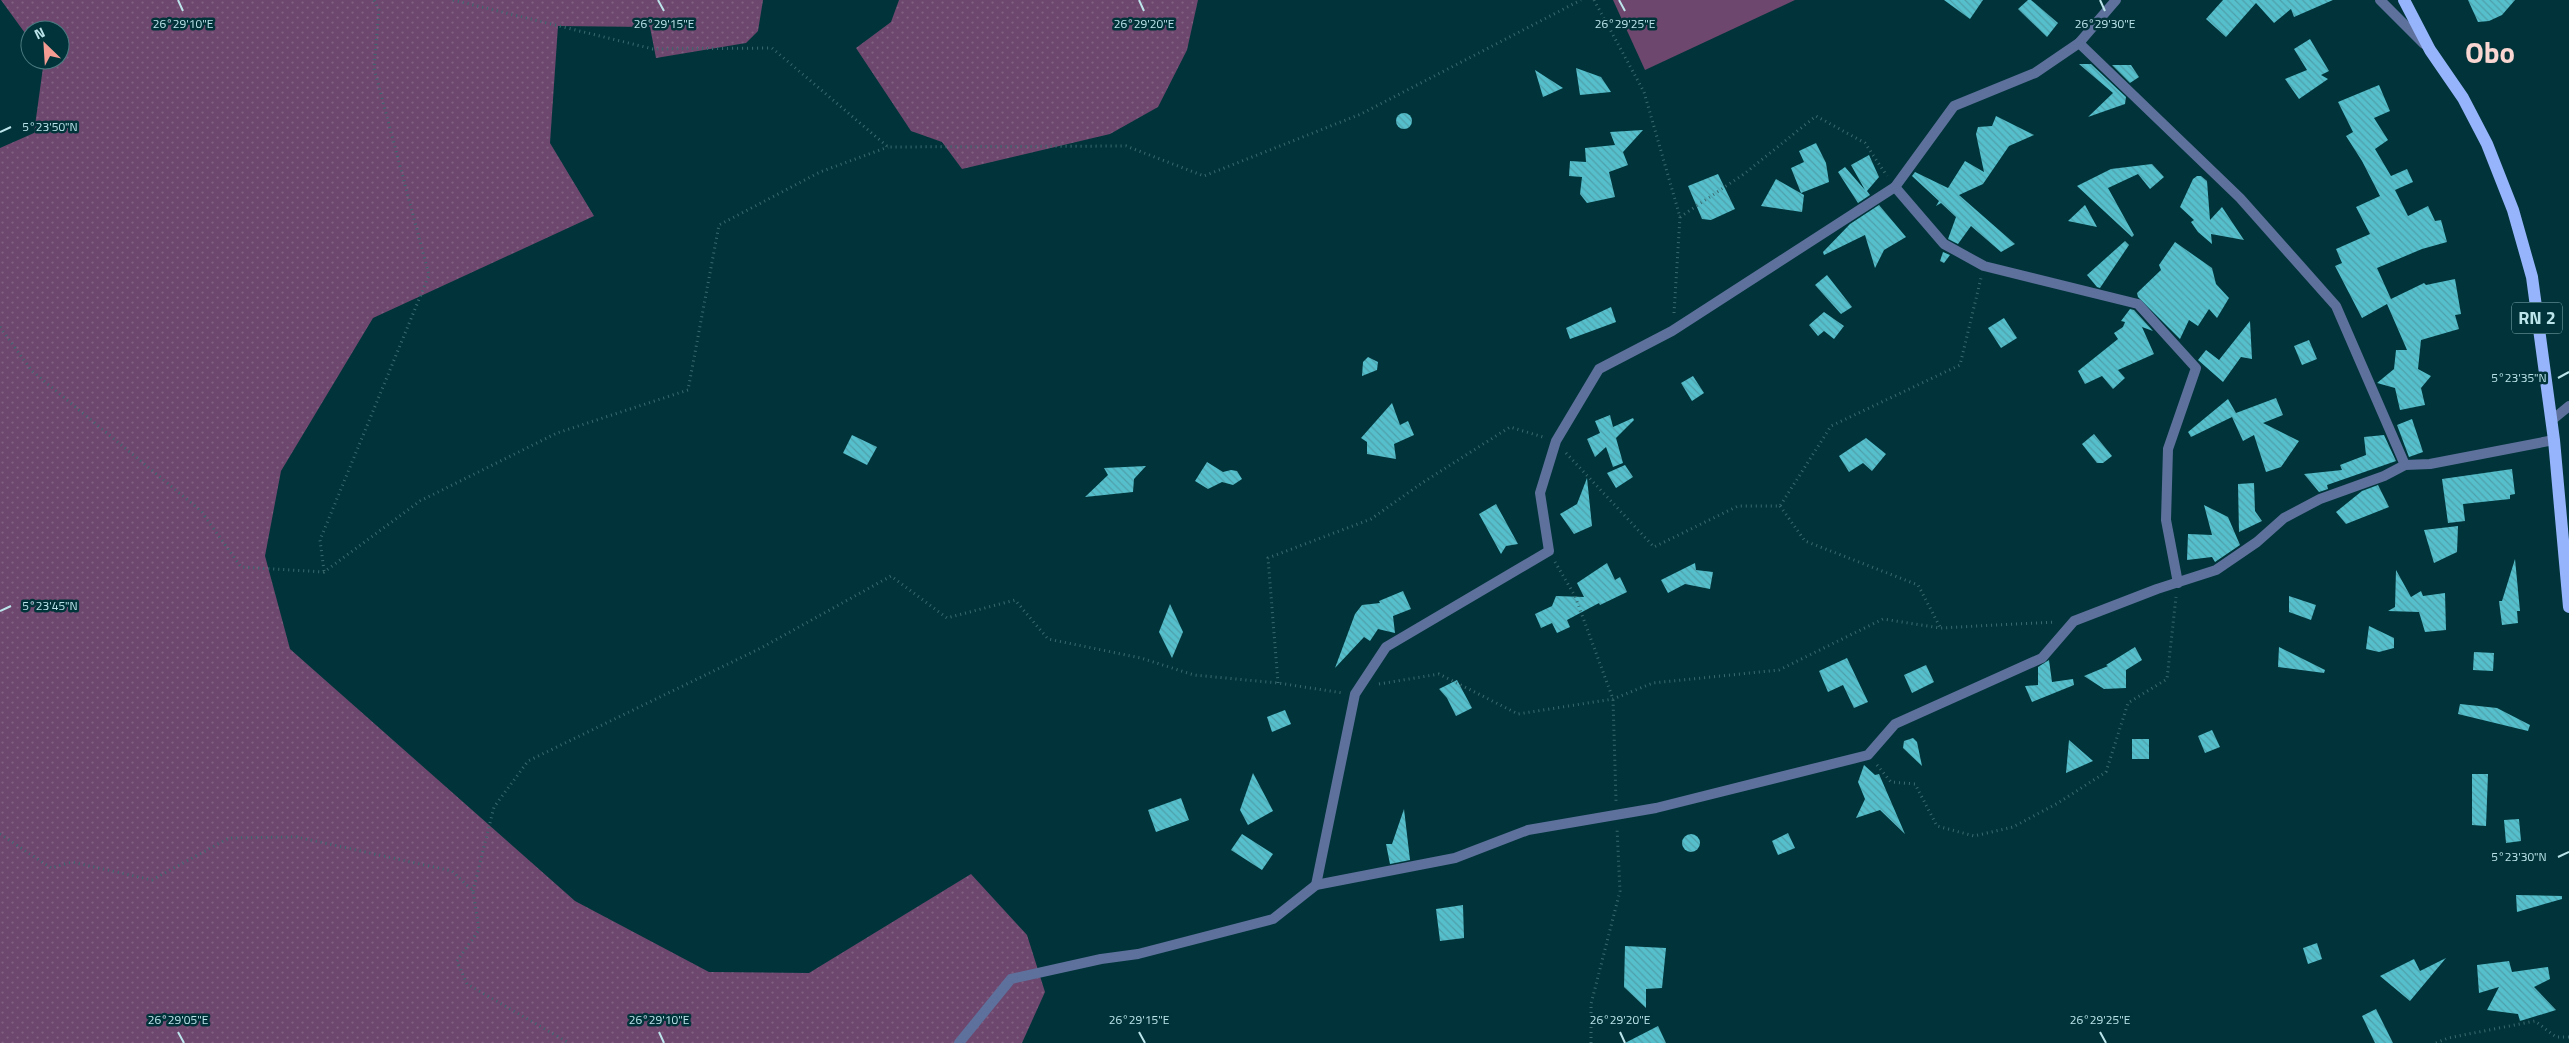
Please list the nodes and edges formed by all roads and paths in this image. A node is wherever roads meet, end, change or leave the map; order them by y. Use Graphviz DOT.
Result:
graph roads {
  1 [pos="374,0"];
  2 [pos="453,0"];
  3 [pos="1580,0"];
  4 [pos="1594,0"];
  5 [pos="2116,0"];
  6 [pos="2380,0"];
  7 [pos="2404,0"];
  8 [pos="2079,43"];
  9 [pos="2430,50"];
  10 [pos="888,146"];
  11 [pos="1895,187"];
  12 [pos="1680,217"];
  13 [pos="1984,266"];
  14 [pos="0,327"];
  15 [pos="1672,331"];
  16 [pos="2569,406"];
  17 [pos="2552,420"];
  18 [pos="2554,440"];
  19 [pos="1556,441"];
  20 [pos="2405,465"];
  21 [pos="1780,506"];
  22 [pos="1549,551"];
  23 [pos="324,572"];
  24 [pos="2178,583"];
  25 [pos="2569,607"];
  26 [pos="2074,621"];
  27 [pos="1940,628"];
  28 [pos="1278,683"];
  29 [pos="1355,694"];
  30 [pos="1613,699"];
  31 [pos="1868,755"];
  32 [pos="1616,813"];
  33 [pos="0,834"];
  34 [pos="1316,885"];
  35 [pos="474,891"];
  36 [pos="2569,1037"];
  37 [pos="569,1043"];
  38 [pos="958,1043"];
  39 [pos="1591,1043"];
  40 [pos="2436,1043"];
  1 -- 23 [label="path"];
  2 -- 10 [label="path"];
  3 -- 10 [label="path"];
  4 -- 12 [label="path"];
  5 -- 8 [label="street"];
  6 -- 9 [label="street"];
  7 -- 9 [label="main road, RN 2"];
  8 -- 11 [label="street"];
  8 -- 20 [label="street"];
  9 -- 17 [label="main road, RN 2"];
  10 -- 23 [label="path"];
  11 -- 12 [label="path"];
  11 -- 13 [label="street"];
  11 -- 15 [label="street"];
  12 -- 15 [label="path"];
  13 -- 21 [label="path"];
  13 -- 24 [label="street"];
  14 -- 23 [label="path"];
  15 -- 19 [label="street"];
  16 -- 17 [label="street"];
  17 -- 18 [label="main road, RN 2"];
  18 -- 20 [label="street"];
  18 -- 25 [label="main road, RN 2"];
  19 -- 21 [label="path"];
  19 -- 22 [label="street"];
  19 -- 28 [label="path"];
  20 -- 24 [label="street"];
  21 -- 27 [label="path"];
  22 -- 29 [label="street"];
  22 -- 30 [label="path"];
  24 -- 26 [label="street"];
  24 -- 31 [label="path"];
  26 -- 27 [label="path"];
  26 -- 31 [label="street"];
  27 -- 30 [label="path"];
  28 -- 29 [label="path"];
  28 -- 35 [label="path"];
  29 -- 30 [label="path"];
  29 -- 34 [label="street"];
  30 -- 32 [label="path"];
  31 -- 32 [label="street"];
  32 -- 34 [label="street"];
  32 -- 39 [label="path"];
  33 -- 35 [label="path"];
  34 -- 38 [label="street"];
  35 -- 37 [label="path"];
  36 -- 40 [label="path"];
}
